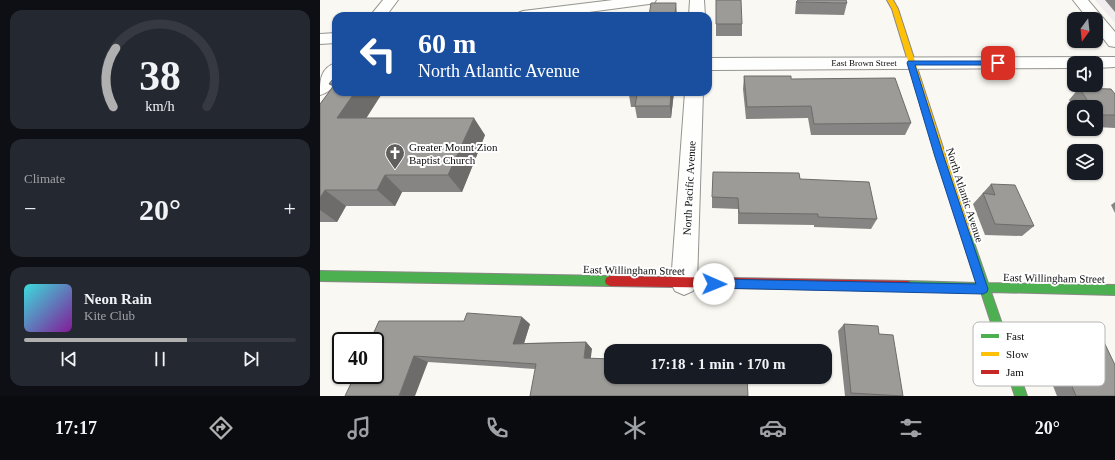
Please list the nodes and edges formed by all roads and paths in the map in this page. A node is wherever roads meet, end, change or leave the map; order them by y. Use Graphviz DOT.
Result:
graph roads {
  1 [pos="391,0"];
  2 [pos="649,0"];
  3 [pos="698,0"];
  4 [pos="890,0"];
  5 [pos="1080,0"];
  6 [pos="381,12"];
  7 [pos="554,12"];
  8 [pos="697,12"];
  9 [pos="332,38"];
  10 [pos="320,39"];
  11 [pos="1115,42"];
  12 [pos="1115,62"];
  13 [pos="911,63"];
  14 [pos="712,64"];
  15 [pos="332,74"];
  16 [pos="320,90"];
  17 [pos="694,96"];
  18 [pos="320,276"];
  19 [pos="684,283"];
  20 [pos="983,289"];
  21 [pos="1115,290"];
  22 [pos="995,322"];
  23 [pos="1017,386"];
  24 [pos="1021,396"];
  1 -- 6 [label="street"];
  2 -- 7 [label="street"];
  3 -- 8 [label="street"];
  4 -- 13 [label="street, North Atlantic Avenue"];
  5 -- 11 [label="street"];
  9 -- 10 [label="street"];
  12 -- 13 [label="street, East Brown Street"];
  13 -- 14 [label="street, East Brown Street"];
  13 -- 20 [label="street, North Atlantic Avenue"];
  15 -- 16 [label="street"];
  17 -- 19 [label="street, North Pacific Avenue"];
  18 -- 19 [label="street, East Willingham Street"];
  19 -- 20 [label="street, East Willingham Street"];
  20 -- 21 [label="street, East Willingham Street"];
  20 -- 22 [label="street, North Atlantic Avenue"];
  23 -- 24 [label="street, North Atlantic Avenue"];
}
